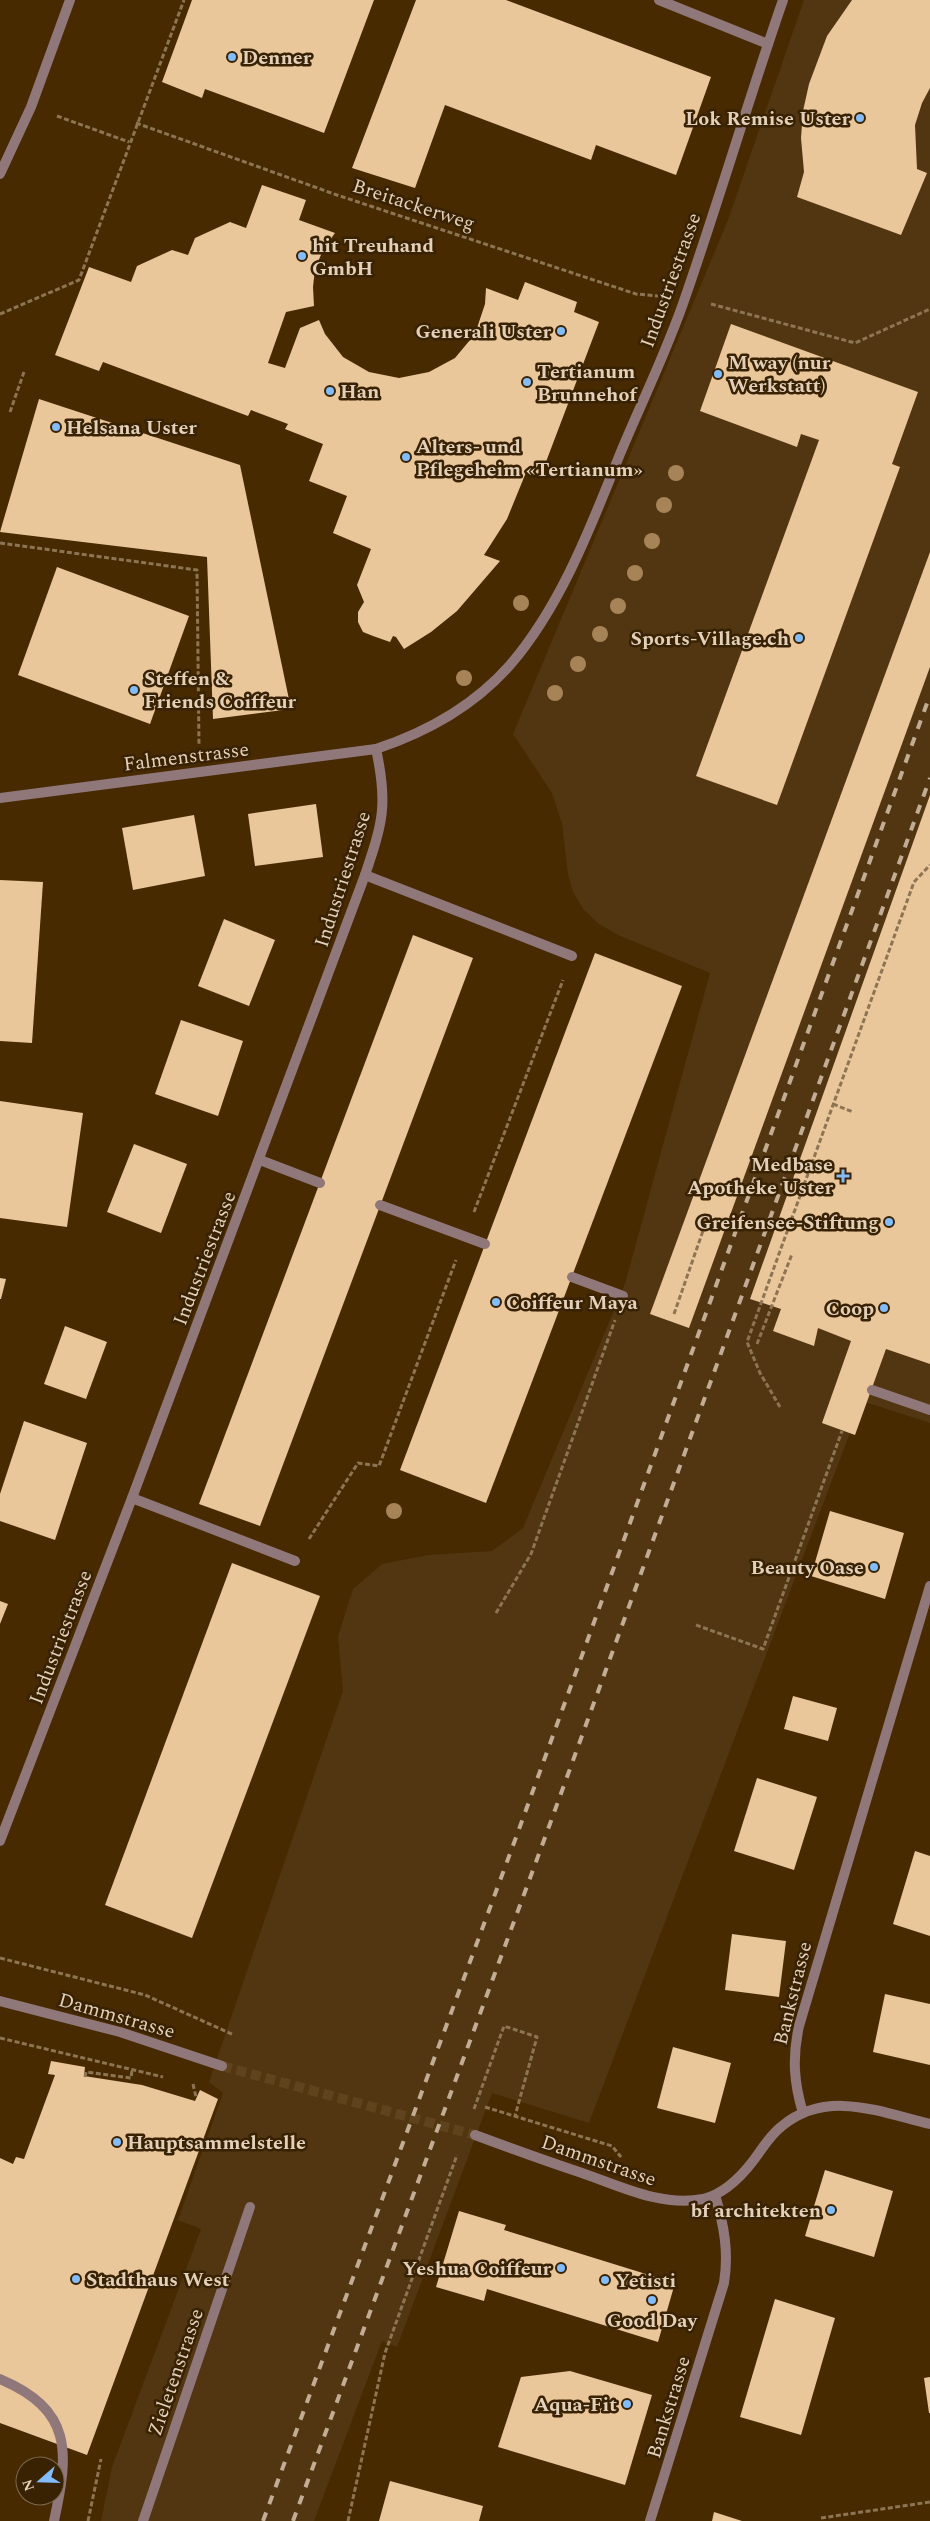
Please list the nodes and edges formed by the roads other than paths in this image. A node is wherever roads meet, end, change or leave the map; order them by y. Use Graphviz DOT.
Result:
graph roads {
  1 [pos="70,0"];
  2 [pos="659,0"];
  3 [pos="783,0"];
  4 [pos="768,44"];
  5 [pos="0,174"];
  6 [pos="376,749"];
  7 [pos="0,798"];
  8 [pos="365,875"];
  9 [pos="572,956"];
  10 [pos="260,1160"];
  11 [pos="320,1183"];
  12 [pos="380,1205"];
  13 [pos="485,1244"];
  14 [pos="572,1277"];
  15 [pos="623,1296"];
  16 [pos="872,1390"];
  17 [pos="930,1410"];
  18 [pos="132,1498"];
  19 [pos="295,1561"];
  20 [pos="930,1586"];
  21 [pos="0,1841"];
  22 [pos="0,2001"];
  23 [pos="222,2066"];
  24 [pos="803,2113"];
  25 [pos="930,2124"];
  26 [pos="475,2135"];
  27 [pos="715,2195"];
  28 [pos="250,2207"];
  29 [pos="0,2379"];
  30 [pos="54,2521"];
  31 [pos="143,2521"];
  32 [pos="650,2521"];
  1 -- 5 [label="street"];
  2 -- 4 [label="street"];
  3 -- 4 [label="street, Industriestrasse"];
  4 -- 6 [label="street, Industriestrasse"];
  6 -- 7 [label="street, Falmenstrasse"];
  6 -- 8 [label="street, Industriestrasse"];
  8 -- 9 [label="street"];
  8 -- 10 [label="street, Industriestrasse"];
  10 -- 11 [label="street"];
  10 -- 18 [label="street, Industriestrasse"];
  12 -- 13 [label="street"];
  14 -- 15 [label="street"];
  16 -- 17 [label="street"];
  18 -- 19 [label="street"];
  18 -- 21 [label="street, Industriestrasse"];
  20 -- 24 [label="street, Bankstrasse"];
  22 -- 23 [label="street, Dammstrasse"];
  24 -- 25 [label="street"];
  24 -- 27 [label="street"];
  26 -- 27 [label="street, Dammstrasse"];
  27 -- 32 [label="street, Bankstrasse"];
  28 -- 31 [label="street, Zieletenstrasse"];
  29 -- 30 [label="street"];
}
